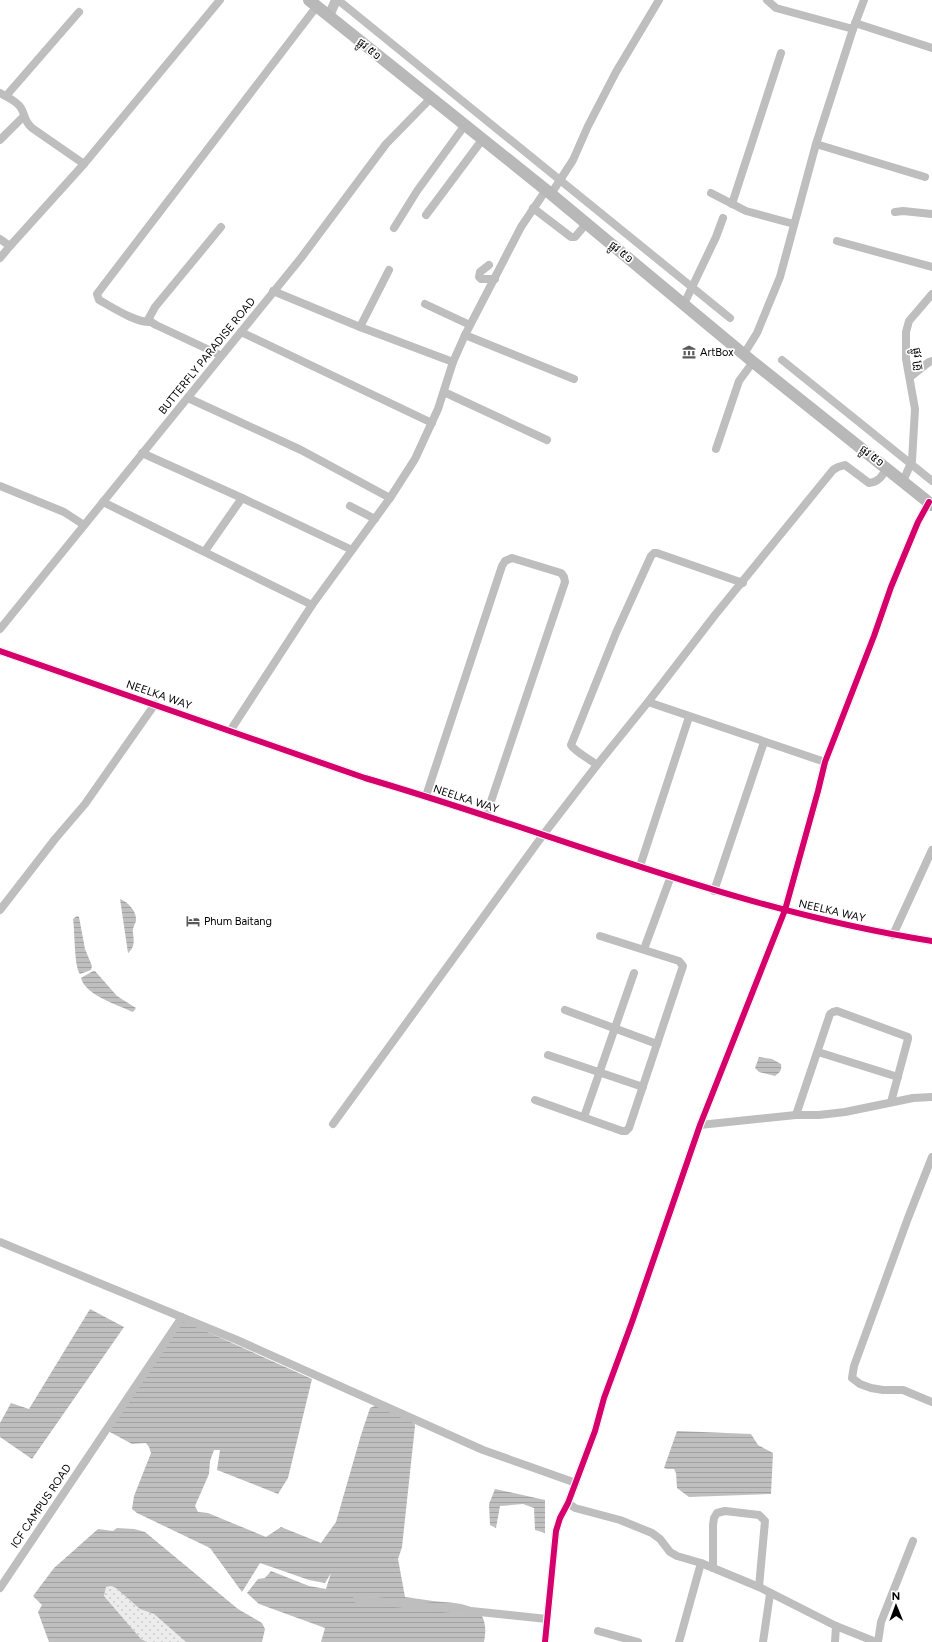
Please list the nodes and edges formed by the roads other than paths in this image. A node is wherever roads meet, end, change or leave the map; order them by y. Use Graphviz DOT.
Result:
graph roads {
  1 [pos="220,0"];
  2 [pos="659,0"];
  3 [pos="768,0"];
  4 [pos="864,0"];
  5 [pos="335,1"];
  6 [pos="313,3"];
  7 [pos="79,12"];
  8 [pos="329,16"];
  9 [pos="854,26"];
  10 [pos="932,48"];
  11 [pos="781,53"];
  12 [pos="3,94"];
  13 [pos="428,102"];
  14 [pos="24,116"];
  15 [pos="459,132"];
  16 [pos="0,140"];
  17 [pos="816,144"];
  18 [pos="478,146"];
  19 [pos="84,164"];
  20 [pos="925,176"];
  21 [pos="711,193"];
  22 [pos="544,197"];
  23 [pos="732,204"];
  24 [pos="895,212"];
  25 [pos="932,214"];
  26 [pos="426,215"];
  27 [pos="723,218"];
  28 [pos="794,224"];
  29 [pos="221,227"];
  30 [pos="394,228"];
  31 [pos="581,230"];
  32 [pos="0,239"];
  33 [pos="837,241"];
  34 [pos="10,246"];
  35 [pos="0,258"];
  36 [pos="489,265"];
  37 [pos="932,267"];
  38 [pos="389,270"];
  39 [pos="495,279"];
  40 [pos="273,291"];
  41 [pos="932,294"];
  42 [pos="686,300"];
  43 [pos="425,304"];
  44 [pos="151,322"];
  45 [pos="470,325"];
  46 [pos="360,327"];
  47 [pos="241,332"];
  48 [pos="465,335"];
  49 [pos="220,356"];
  50 [pos="748,361"];
  51 [pos="932,361"];
  52 [pos="453,362"];
  53 [pos="910,377"];
  54 [pos="574,379"];
  55 [pos="444,392"];
  56 [pos="188,398"];
  57 [pos="432,423"];
  58 [pos="547,440"];
  59 [pos="716,449"];
  60 [pos="142,453"];
  61 [pos="887,468"];
  62 [pos="905,478"];
  63 [pos="0,486"];
  64 [pos="242,498"];
  65 [pos="390,498"];
  66 [pos="103,502"];
  67 [pos="930,504"];
  68 [pos="350,506"];
  69 [pos="375,519"];
  70 [pos="84,525"];
  71 [pos="352,550"];
  72 [pos="205,551"];
  73 [pos="742,583"];
  74 [pos="312,604"];
  75 [pos="0,629"];
  76 [pos="0,651"];
  77 [pos="648,702"];
  78 [pos="155,704"];
  79 [pos="689,717"];
  80 [pos="230,731"];
  81 [pos="764,742"];
  82 [pos="825,762"];
  83 [pos="597,764"];
  84 [pos="426,796"];
  85 [pos="486,816"];
  86 [pos="543,835"];
  87 [pos="932,850"];
  88 [pos="640,866"];
  89 [pos="671,876"];
  90 [pos="714,890"];
  91 [pos="0,910"];
  92 [pos="785,910"];
  93 [pos="893,935"];
  94 [pos="600,936"];
  95 [pos="932,941"];
  96 [pos="644,949"];
  97 [pos="634,973"];
  98 [pos="565,1010"];
  99 [pos="615,1028"];
  100 [pos="657,1044"];
  101 [pos="818,1052"];
  102 [pos="548,1055"];
  103 [pos="599,1073"];
  104 [pos="898,1077"];
  105 [pos="643,1087"];
  106 [pos="932,1096"];
  107 [pos="535,1100"];
  108 [pos="891,1102"];
  109 [pos="796,1115"];
  110 [pos="584,1117"];
  111 [pos="333,1124"];
  112 [pos="700,1125"];
  113 [pos="932,1157"];
  114 [pos="0,1242"];
  115 [pos="182,1317"];
  116 [pos="932,1402"];
  117 [pos="576,1483"];
  118 [pos="568,1504"];
  119 [pos="913,1541"];
  120 [pos="701,1563"];
  121 [pos="713,1568"];
  122 [pos="0,1588"];
  123 [pos="759,1588"];
  124 [pos="770,1594"];
  125 [pos="356,1599"];
  126 [pos="547,1619"];
  127 [pos="836,1626"];
  128 [pos="598,1631"];
  129 [pos="545,1642"];
  130 [pos="638,1642"];
  131 [pos="679,1642"];
  132 [pos="763,1642"];
  133 [pos="835,1642"];
  134 [pos="877,1642"];
  1 -- 19 [label="street"];
  2 -- 22 [label="street"];
  3 -- 9 [label="street"];
  4 -- 9 [label="street"];
  5 -- 8 [label="street"];
  6 -- 8 [label="main road, ផ្លូវ ៥១"];
  6 -- 44 [label="street"];
  7 -- 12 [label="street"];
  8 -- 13 [label="main road, ផ្លូវ ៥១"];
  9 -- 10 [label="street"];
  9 -- 17 [label="street"];
  11 -- 23 [label="street"];
  12 -- 14 [label="street"];
  13 -- 15 [label="main road, ផ្លូវ ៥១"];
  13 -- 40 [label="street, BUTTERFLY PARADISE ROAD"];
  14 -- 16 [label="street"];
  14 -- 19 [label="street"];
  15 -- 18 [label="main road, ផ្លូវ ៥១"];
  15 -- 30 [label="street"];
  17 -- 20 [label="street"];
  17 -- 28 [label="street"];
  18 -- 22 [label="main road, ផ្លូវ ៥១"];
  18 -- 26 [label="street"];
  19 -- 34 [label="street"];
  21 -- 23 [label="street"];
  22 -- 31 [label="main road, ផ្លូវ ៥១"];
  22 -- 31 [label="street"];
  22 -- 39 [label="street"];
  23 -- 28 [label="street"];
  24 -- 25 [label="street"];
  27 -- 42 [label="street"];
  28 -- 50 [label="street"];
  29 -- 44 [label="street"];
  31 -- 42 [label="main road, ផ្លូវ ៥១"];
  32 -- 34 [label="street"];
  33 -- 37 [label="street"];
  34 -- 35 [label="street"];
  36 -- 39 [label="street"];
  38 -- 46 [label="street"];
  39 -- 45 [label="street"];
  40 -- 46 [label="street"];
  40 -- 47 [label="street, BUTTERFLY PARADISE ROAD"];
  41 -- 53 [label="street, ផ្លូវ គ្រូ"];
  42 -- 50 [label="main road, ផ្លូវ ៥១"];
  43 -- 45 [label="street"];
  44 -- 49 [label="street"];
  45 -- 48 [label="street"];
  46 -- 52 [label="street"];
  47 -- 49 [label="street, BUTTERFLY PARADISE ROAD"];
  47 -- 57 [label="street"];
  48 -- 52 [label="street"];
  48 -- 54 [label="street"];
  49 -- 56 [label="street, BUTTERFLY PARADISE ROAD"];
  50 -- 59 [label="street"];
  50 -- 61 [label="main road, ផ្លូវ ៥១"];
  51 -- 53 [label="street"];
  52 -- 55 [label="street"];
  53 -- 62 [label="street, ផ្លូវ គ្រូ"];
  55 -- 57 [label="street"];
  55 -- 58 [label="street"];
  56 -- 60 [label="street, BUTTERFLY PARADISE ROAD"];
  56 -- 65 [label="street"];
  57 -- 65 [label="street"];
  60 -- 64 [label="street"];
  60 -- 66 [label="street, BUTTERFLY PARADISE ROAD"];
  61 -- 62 [label="main road, ផ្លូវ ៥១"];
  61 -- 73 [label="street"];
  62 -- 67 [label="main road, ផ្លូវ ៥១"];
  63 -- 70 [label="street"];
  64 -- 71 [label="street"];
  64 -- 72 [label="street"];
  65 -- 69 [label="street"];
  66 -- 70 [label="street, BUTTERFLY PARADISE ROAD"];
  66 -- 72 [label="street"];
  67 -- 82 [label="street"];
  68 -- 69 [label="street"];
  69 -- 71 [label="street"];
  70 -- 75 [label="street, BUTTERFLY PARADISE ROAD"];
  71 -- 74 [label="street"];
  72 -- 74 [label="street"];
  73 -- 77 [label="street"];
  73 -- 83 [label="street"];
  74 -- 80 [label="street"];
  76 -- 78 [label="street, NEELKA WAY"];
  77 -- 79 [label="street"];
  77 -- 83 [label="street"];
  78 -- 80 [label="street, NEELKA WAY"];
  78 -- 91 [label="street"];
  79 -- 81 [label="street"];
  79 -- 88 [label="street"];
  80 -- 84 [label="street, NEELKA WAY"];
  81 -- 82 [label="street"];
  81 -- 90 [label="street"];
  82 -- 92 [label="street"];
  83 -- 86 [label="street"];
  84 -- 85 [label="street, NEELKA WAY"];
  84 -- 85 [label="street"];
  85 -- 86 [label="street, NEELKA WAY"];
  86 -- 88 [label="street, NEELKA WAY"];
  86 -- 111 [label="street"];
  87 -- 93 [label="street"];
  88 -- 89 [label="street, NEELKA WAY"];
  89 -- 90 [label="street, NEELKA WAY"];
  89 -- 96 [label="street"];
  90 -- 92 [label="street, NEELKA WAY"];
  92 -- 93 [label="street, NEELKA WAY"];
  92 -- 112 [label="street"];
  93 -- 95 [label="street, NEELKA WAY"];
  94 -- 96 [label="street"];
  96 -- 100 [label="street"];
  97 -- 99 [label="street"];
  98 -- 99 [label="street"];
  99 -- 100 [label="street"];
  99 -- 103 [label="street"];
  100 -- 105 [label="street"];
  101 -- 104 [label="street"];
  101 -- 104 [label="street"];
  101 -- 109 [label="street"];
  102 -- 103 [label="street"];
  103 -- 105 [label="street"];
  103 -- 110 [label="street"];
  104 -- 108 [label="street"];
  105 -- 110 [label="street"];
  106 -- 108 [label="street"];
  107 -- 110 [label="street"];
  108 -- 109 [label="street"];
  109 -- 112 [label="street"];
  112 -- 117 [label="street"];
  113 -- 116 [label="street"];
  114 -- 115 [label="street"];
  115 -- 117 [label="street"];
  115 -- 122 [label="street, ICF CAMPUS ROAD"];
  117 -- 118 [label="street"];
  118 -- 120 [label="street"];
  118 -- 126 [label="street"];
  119 -- 134 [label="street"];
  120 -- 121 [label="street"];
  120 -- 131 [label="street"];
  121 -- 123 [label="street"];
  121 -- 123 [label="street"];
  123 -- 124 [label="street"];
  124 -- 127 [label="street"];
  124 -- 132 [label="street"];
  125 -- 126 [label="street"];
  126 -- 129 [label="street"];
  127 -- 133 [label="street"];
  127 -- 134 [label="street"];
  128 -- 130 [label="street"];
}
